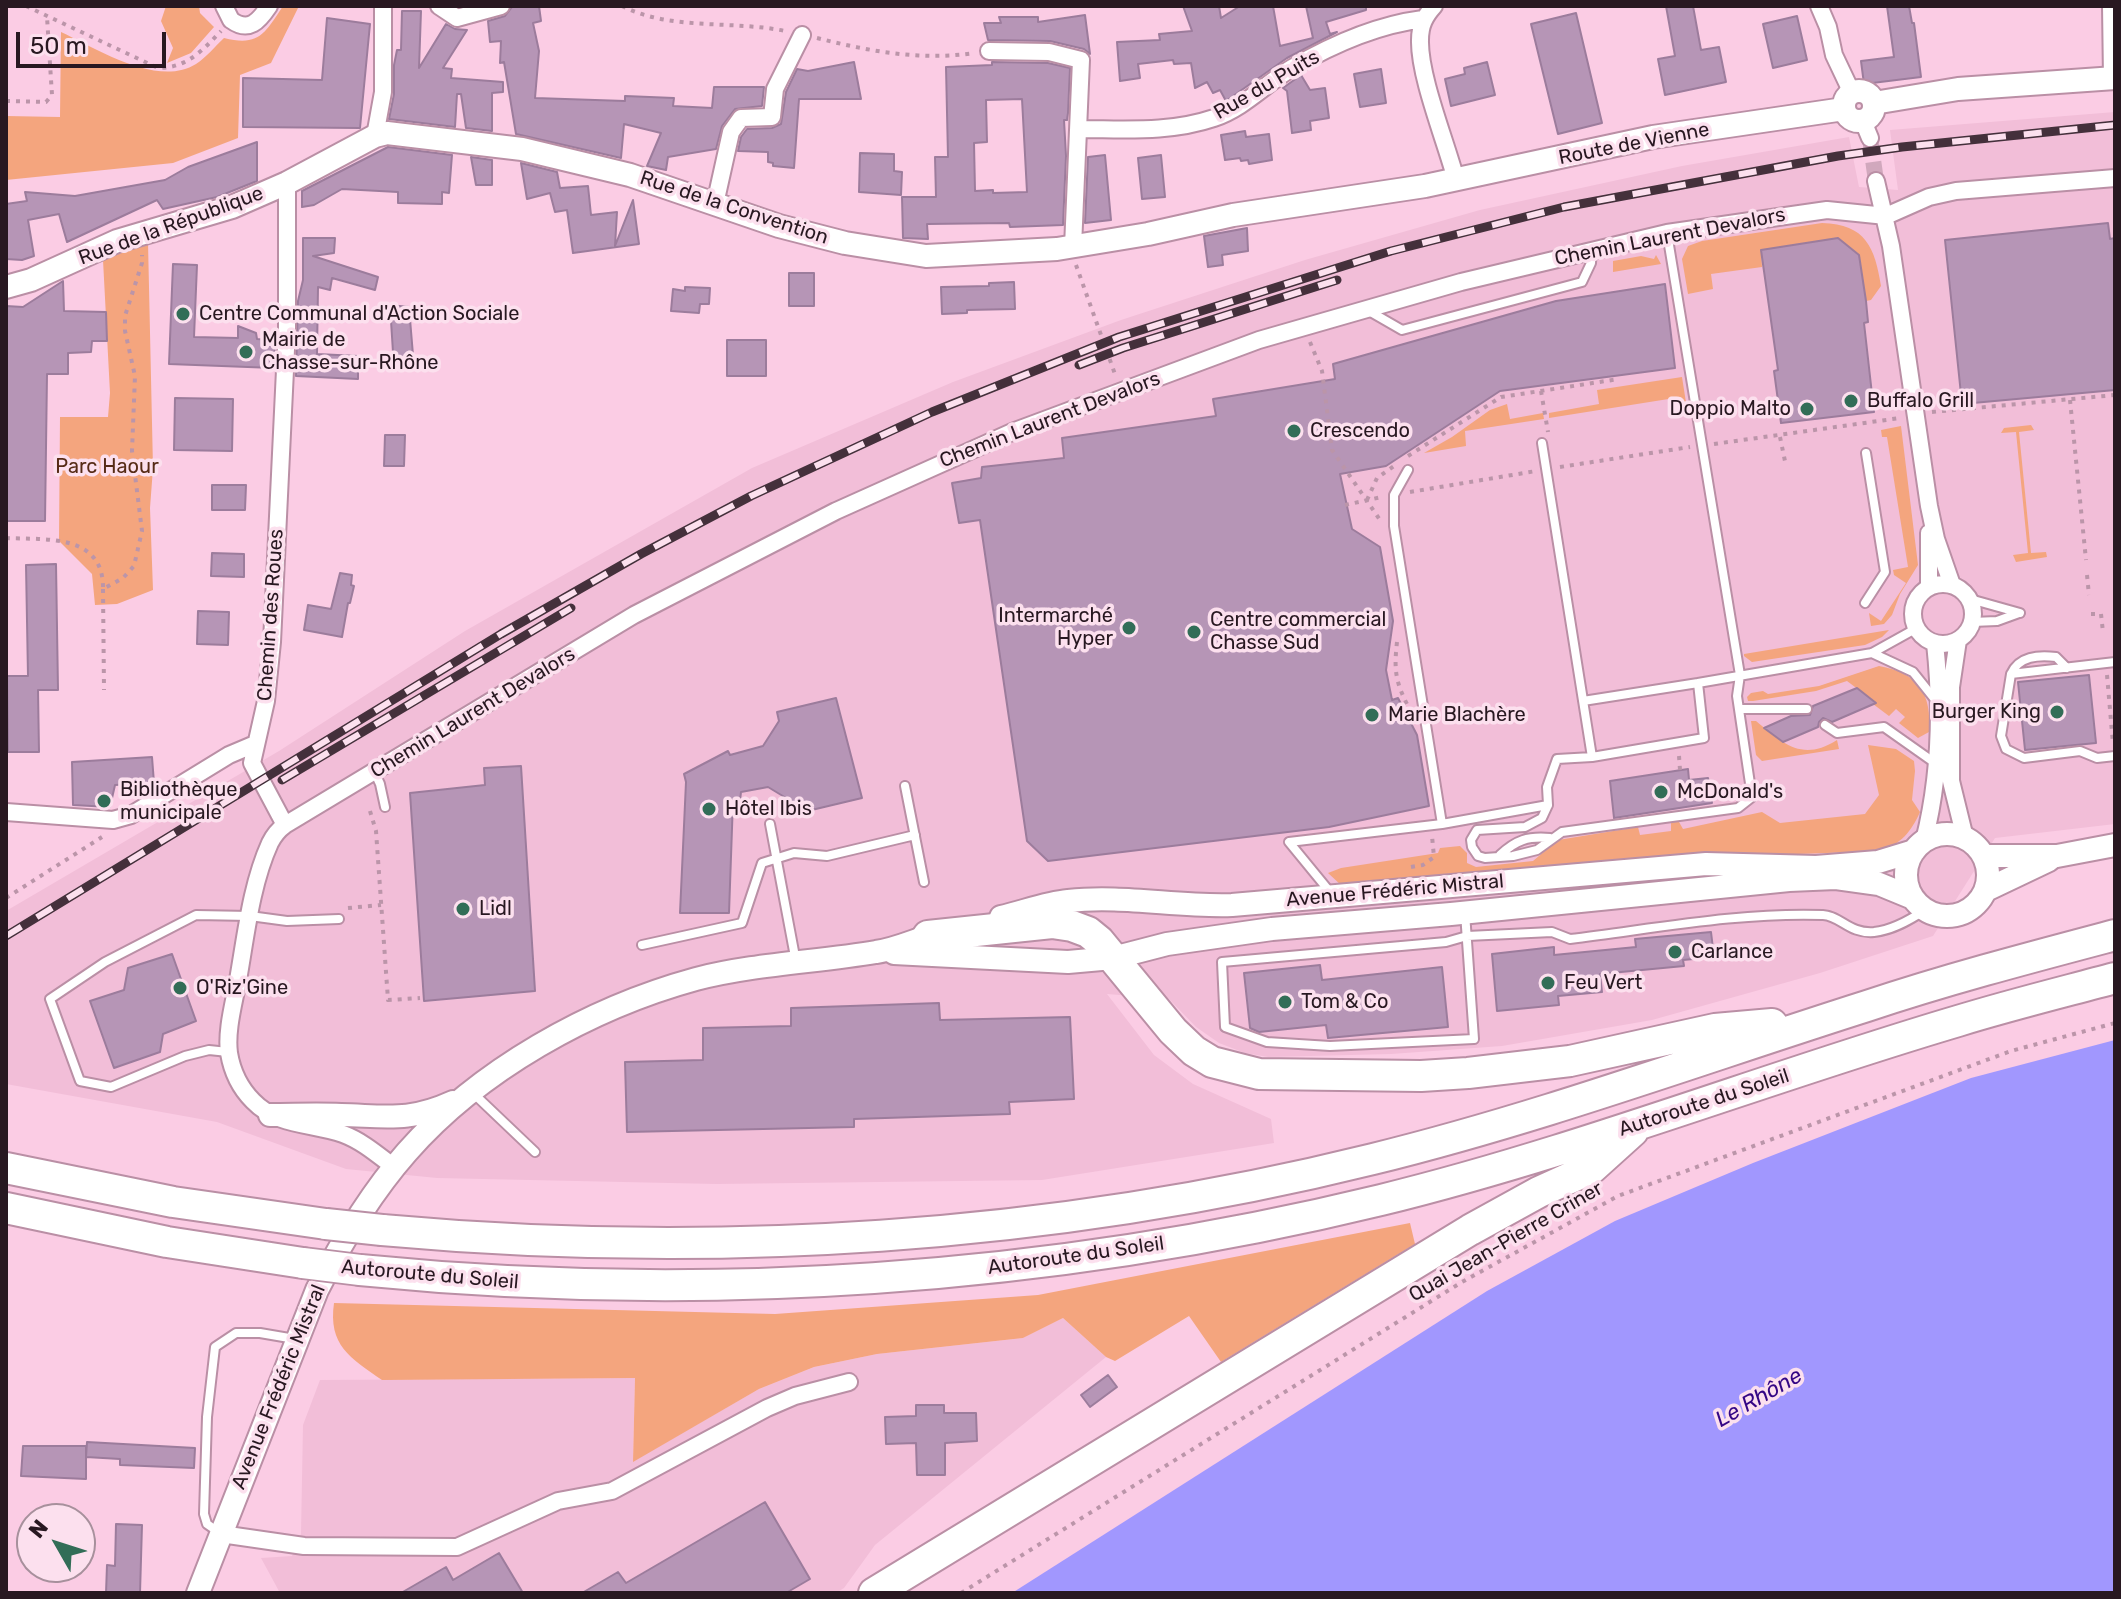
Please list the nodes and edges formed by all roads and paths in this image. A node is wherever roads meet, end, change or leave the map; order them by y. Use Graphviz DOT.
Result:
graph roads {
  1 [pos="26,6"];
  2 [pos="269,6"];
  3 [pos="383,6"];
  4 [pos="439,6"];
  5 [pos="501,6"];
  6 [pos="622,6"];
  7 [pos="1819,6"];
  8 [pos="2111,6"];
  9 [pos="1429,12"];
  10 [pos="228,13"];
  11 [pos="47,17"];
  12 [pos="802,35"];
  13 [pos="989,51"];
  14 [pos="2114,78"];
  15 [pos="6,101"];
  16 [pos="1861,113"];
  17 [pos="1079,129"];
  18 [pos="375,136"];
  19 [pos="2115,178"];
  20 [pos="1456,180"];
  21 [pos="1876,181"];
  22 [pos="287,183"];
  23 [pos="1425,186"];
  24 [pos="715,204"];
  25 [pos="1886,216"];
  26 [pos="1667,233"];
  27 [pos="141,234"];
  28 [pos="1073,247"];
  29 [pos="1592,250"];
  30 [pos="6,287"];
  31 [pos="1365,308"];
  32 [pos="1307,336"];
  33 [pos="1619,379"];
  34 [pos="1541,391"];
  35 [pos="1121,392"];
  36 [pos="2115,395"];
  37 [pos="2070,400"];
  38 [pos="1916,415"];
  39 [pos="1780,436"];
  40 [pos="1542,443"];
  41 [pos="1702,446"];
  42 [pos="1866,453"];
  43 [pos="1786,466"];
  44 [pos="1550,469"];
  45 [pos="1408,470"];
  46 [pos="1394,495"];
  47 [pos="1367,500"];
  48 [pos="1345,505"];
  49 [pos="1929,506"];
  50 [pos="1382,523"];
  51 [pos="6,538"];
  52 [pos="2086,560"];
  53 [pos="2087,575"];
  54 [pos="1952,585"];
  55 [pos="1929,587"];
  56 [pos="103,589"];
  57 [pos="2089,595"];
  58 [pos="1970,599"];
  59 [pos="1865,603"];
  60 [pos="2091,614"];
  61 [pos="1972,622"];
  62 [pos="1917,628"];
  63 [pos="2103,632"];
  64 [pos="1398,636"];
  65 [pos="1958,640"];
  66 [pos="1935,643"];
  67 [pos="1872,653"];
  68 [pos="2115,662"];
  69 [pos="2067,668"];
  70 [pos="2106,671"];
  71 [pos="2011,674"];
  72 [pos="1740,675"];
  73 [pos="1698,683"];
  74 [pos="104,690"];
  75 [pos="1583,701"];
  76 [pos="1939,705"];
  77 [pos="1739,709"];
  78 [pos="1807,709"];
  79 [pos="1413,716"];
  80 [pos="1825,725"];
  81 [pos="255,744"];
  82 [pos="2113,744"];
  83 [pos="1951,754"];
  84 [pos="2115,756"];
  85 [pos="1592,757"];
  86 [pos="1935,763"];
  87 [pos="375,773"];
  88 [pos="905,786"];
  89 [pos="368,801"];
  90 [pos="1548,805"];
  91 [pos="385,807"];
  92 [pos="6,812"];
  93 [pos="131,815"];
  94 [pos="770,824"];
  95 [pos="1442,824"];
  96 [pos="285,825"];
  97 [pos="1431,826"];
  98 [pos="915,835"];
  99 [pos="1550,838"];
  100 [pos="1965,838"];
  101 [pos="2115,845"];
  102 [pos="1919,846"];
  103 [pos="1499,855"];
  104 [pos="1984,856"];
  105 [pos="2057,856"];
  106 [pos="777,857"];
  107 [pos="924,882"];
  108 [pos="1486,883"];
  109 [pos="1446,886"];
  110 [pos="1986,890"];
  111 [pos="1378,892"];
  112 [pos="1333,896"];
  113 [pos="6,898"];
  114 [pos="1919,904"];
  115 [pos="1468,913"];
  116 [pos="250,916"];
  117 [pos="339,919"];
  118 [pos="1052,923"];
  119 [pos="2115,935"];
  120 [pos="928,936"];
  121 [pos="1467,936"];
  122 [pos="642,945"];
  123 [pos="880,952"];
  124 [pos="1126,954"];
  125 [pos="796,962"];
  126 [pos="1068,962"];
  127 [pos="2115,978"];
  128 [pos="420,998"];
  129 [pos="1826,1019"];
  130 [pos="2115,1023"];
  131 [pos="229,1052"];
  132 [pos="472,1093"];
  133 [pos="270,1115"];
  134 [pos="1641,1124"];
  135 [pos="535,1152"];
  136 [pos="394,1167"];
  137 [pos="6,1168"];
  138 [pos="6,1208"];
  139 [pos="296,1339"];
  140 [pos="849,1382"];
  141 [pos="221,1534"];
  142 [pos="198,1593"];
  143 [pos="874,1593"];
  144 [pos="961,1593"];
  1 -- 11 [label="path"];
  2 -- 10 [label="street"];
  3 -- 18 [label="street"];
  4 -- 5 [label="street"];
  6 -- 12 [label="path"];
  7 -- 16 [label="street"];
  8 -- 14 [label="street"];
  9 -- 17 [label="street, Rue du Puits"];
  9 -- 20 [label="street"];
  10 -- 11 [label="path"];
  11 -- 15 [label="path"];
  12 -- 13 [label="path"];
  12 -- 24 [label="street"];
  13 -- 17 [label="street"];
  14 -- 16 [label="main road, Route de Vienne"];
  16 -- 20 [label="main road, Route de Vienne"];
  17 -- 28 [label="street"];
  18 -- 22 [label="main road, Rue de la République"];
  18 -- 24 [label="main road, Rue de la Convention"];
  19 -- 25 [label="street"];
  20 -- 23 [label="main road, Route de Vienne"];
  21 -- 25 [label="street"];
  22 -- 27 [label="main road, Rue de la République"];
  22 -- 81 [label="street, Chemin des Roues"];
  23 -- 28 [label="main road, Rue de la Convention"];
  24 -- 28 [label="main road, Rue de la Convention"];
  25 -- 26 [label="street, Chemin Laurent Devalors"];
  25 -- 38 [label="street"];
  26 -- 29 [label="street, Chemin Laurent Devalors"];
  26 -- 41 [label="lane"];
  27 -- 30 [label="main road, Rue de la République"];
  27 -- 56 [label="path"];
  28 -- 35 [label="path"];
  29 -- 31 [label="street, Chemin Laurent Devalors"];
  29 -- 31 [label="lane"];
  31 -- 35 [label="street, Chemin Laurent Devalors"];
  32 -- 47 [label="path"];
  33 -- 34 [label="path"];
  34 -- 44 [label="path"];
  34 -- 47 [label="path"];
  35 -- 87 [label="street, Chemin Laurent Devalors"];
  36 -- 37 [label="path"];
  37 -- 38 [label="path"];
  37 -- 52 [label="path"];
  38 -- 39 [label="path"];
  38 -- 49 [label="street"];
  39 -- 41 [label="path"];
  39 -- 43 [label="path"];
  40 -- 44 [label="lane"];
  41 -- 44 [label="path"];
  41 -- 72 [label="lane"];
  42 -- 59 [label="lane"];
  44 -- 46 [label="path"];
  44 -- 75 [label="lane"];
  45 -- 46 [label="lane"];
  46 -- 47 [label="path"];
  46 -- 95 [label="lane"];
  47 -- 48 [label="path"];
  47 -- 50 [label="path"];
  49 -- 54 [label="street"];
  49 -- 55 [label="street"];
  51 -- 56 [label="path"];
  53 -- 57 [label="path"];
  54 -- 55 [label="street"];
  54 -- 58 [label="street"];
  55 -- 62 [label="street"];
  56 -- 74 [label="path"];
  58 -- 61 [label="street"];
  58 -- 61 [label="lane"];
  60 -- 63 [label="path"];
  61 -- 65 [label="street"];
  62 -- 66 [label="street"];
  62 -- 67 [label="lane"];
  64 -- 79 [label="path"];
  65 -- 66 [label="street"];
  65 -- 83 [label="street"];
  66 -- 76 [label="street"];
  67 -- 72 [label="lane"];
  67 -- 76 [label="lane"];
  68 -- 69 [label="lane"];
  69 -- 71 [label="lane"];
  69 -- 71 [label="lane"];
  70 -- 82 [label="path"];
  71 -- 84 [label="lane"];
  72 -- 73 [label="lane"];
  72 -- 77 [label="lane"];
  73 -- 75 [label="lane"];
  73 -- 85 [label="lane"];
  75 -- 85 [label="lane"];
  76 -- 86 [label="street"];
  77 -- 78 [label="lane"];
  77 -- 99 [label="lane"];
  80 -- 86 [label="lane"];
  81 -- 93 [label="street"];
  81 -- 96 [label="street, Chemin des Roues"];
  83 -- 86 [label="street"];
  83 -- 100 [label="street"];
  85 -- 90 [label="lane"];
  86 -- 102 [label="street"];
  87 -- 91 [label="lane"];
  87 -- 96 [label="street, Chemin Laurent Devalors"];
  88 -- 98 [label="lane"];
  89 -- 128 [label="path"];
  90 -- 95 [label="lane"];
  90 -- 103 [label="lane"];
  92 -- 93 [label="street"];
  93 -- 113 [label="path"];
  94 -- 106 [label="lane"];
  95 -- 97 [label="lane"];
  96 -- 116 [label="street"];
  97 -- 111 [label="path"];
  97 -- 112 [label="lane"];
  98 -- 106 [label="lane"];
  98 -- 107 [label="lane"];
  99 -- 103 [label="lane"];
  99 -- 103 [label="lane"];
  100 -- 102 [label="main road"];
  100 -- 104 [label="main road"];
  101 -- 105 [label="main road"];
  102 -- 108 [label="main road, Avenue Frédéric Mistral"];
  102 -- 114 [label="main road"];
  104 -- 105 [label="main road"];
  104 -- 110 [label="main road"];
  105 -- 110 [label="main road"];
  106 -- 122 [label="lane"];
  106 -- 125 [label="lane"];
  108 -- 109 [label="main road, Avenue Frédéric Mistral"];
  108 -- 115 [label="lane"];
  109 -- 111 [label="main road, Avenue Frédéric Mistral"];
  109 -- 115 [label="lane"];
  110 -- 114 [label="main road"];
  111 -- 112 [label="main road, Avenue Frédéric Mistral"];
  112 -- 120 [label="main road, Avenue Frédéric Mistral"];
  114 -- 115 [label="main road, Avenue Frédéric Mistral"];
  114 -- 121 [label="lane"];
  115 -- 121 [label="lane"];
  115 -- 124 [label="main road, Avenue Frédéric Mistral"];
  116 -- 117 [label="lane"];
  116 -- 131 [label="street"];
  116 -- 131 [label="lane"];
  118 -- 120 [label="highway"];
  118 -- 124 [label="highway"];
  118 -- 126 [label="main road"];
  119 -- 129 [label="highway, Autoroute du Soleil"];
  120 -- 123 [label="main road, Avenue Frédéric Mistral"];
  121 -- 121 [label="lane"];
  123 -- 125 [label="main road, Avenue Frédéric Mistral"];
  123 -- 126 [label="main road, Avenue Frédéric Mistral"];
  124 -- 126 [label="main road, Avenue Frédéric Mistral"];
  124 -- 129 [label="highway"];
  125 -- 132 [label="main road, Avenue Frédéric Mistral"];
  127 -- 134 [label="highway, Autoroute du Soleil"];
  129 -- 137 [label="highway, Autoroute du Soleil, bridge"];
  130 -- 144 [label="path, Quai Jean-Pierre Criner"];
  131 -- 133 [label="street"];
  132 -- 133 [label="main road"];
  132 -- 135 [label="lane"];
  132 -- 136 [label="main road, Avenue Frédéric Mistral"];
  133 -- 136 [label="street"];
  134 -- 138 [label="highway, Autoroute du Soleil, bridge"];
  134 -- 143 [label="highway"];
  136 -- 139 [label="main road, Avenue Frédéric Mistral"];
  139 -- 141 [label="main road, Avenue Frédéric Mistral"];
  139 -- 141 [label="lane"];
  140 -- 141 [label="street"];
  141 -- 142 [label="main road, Avenue Frédéric Mistral"];
}
